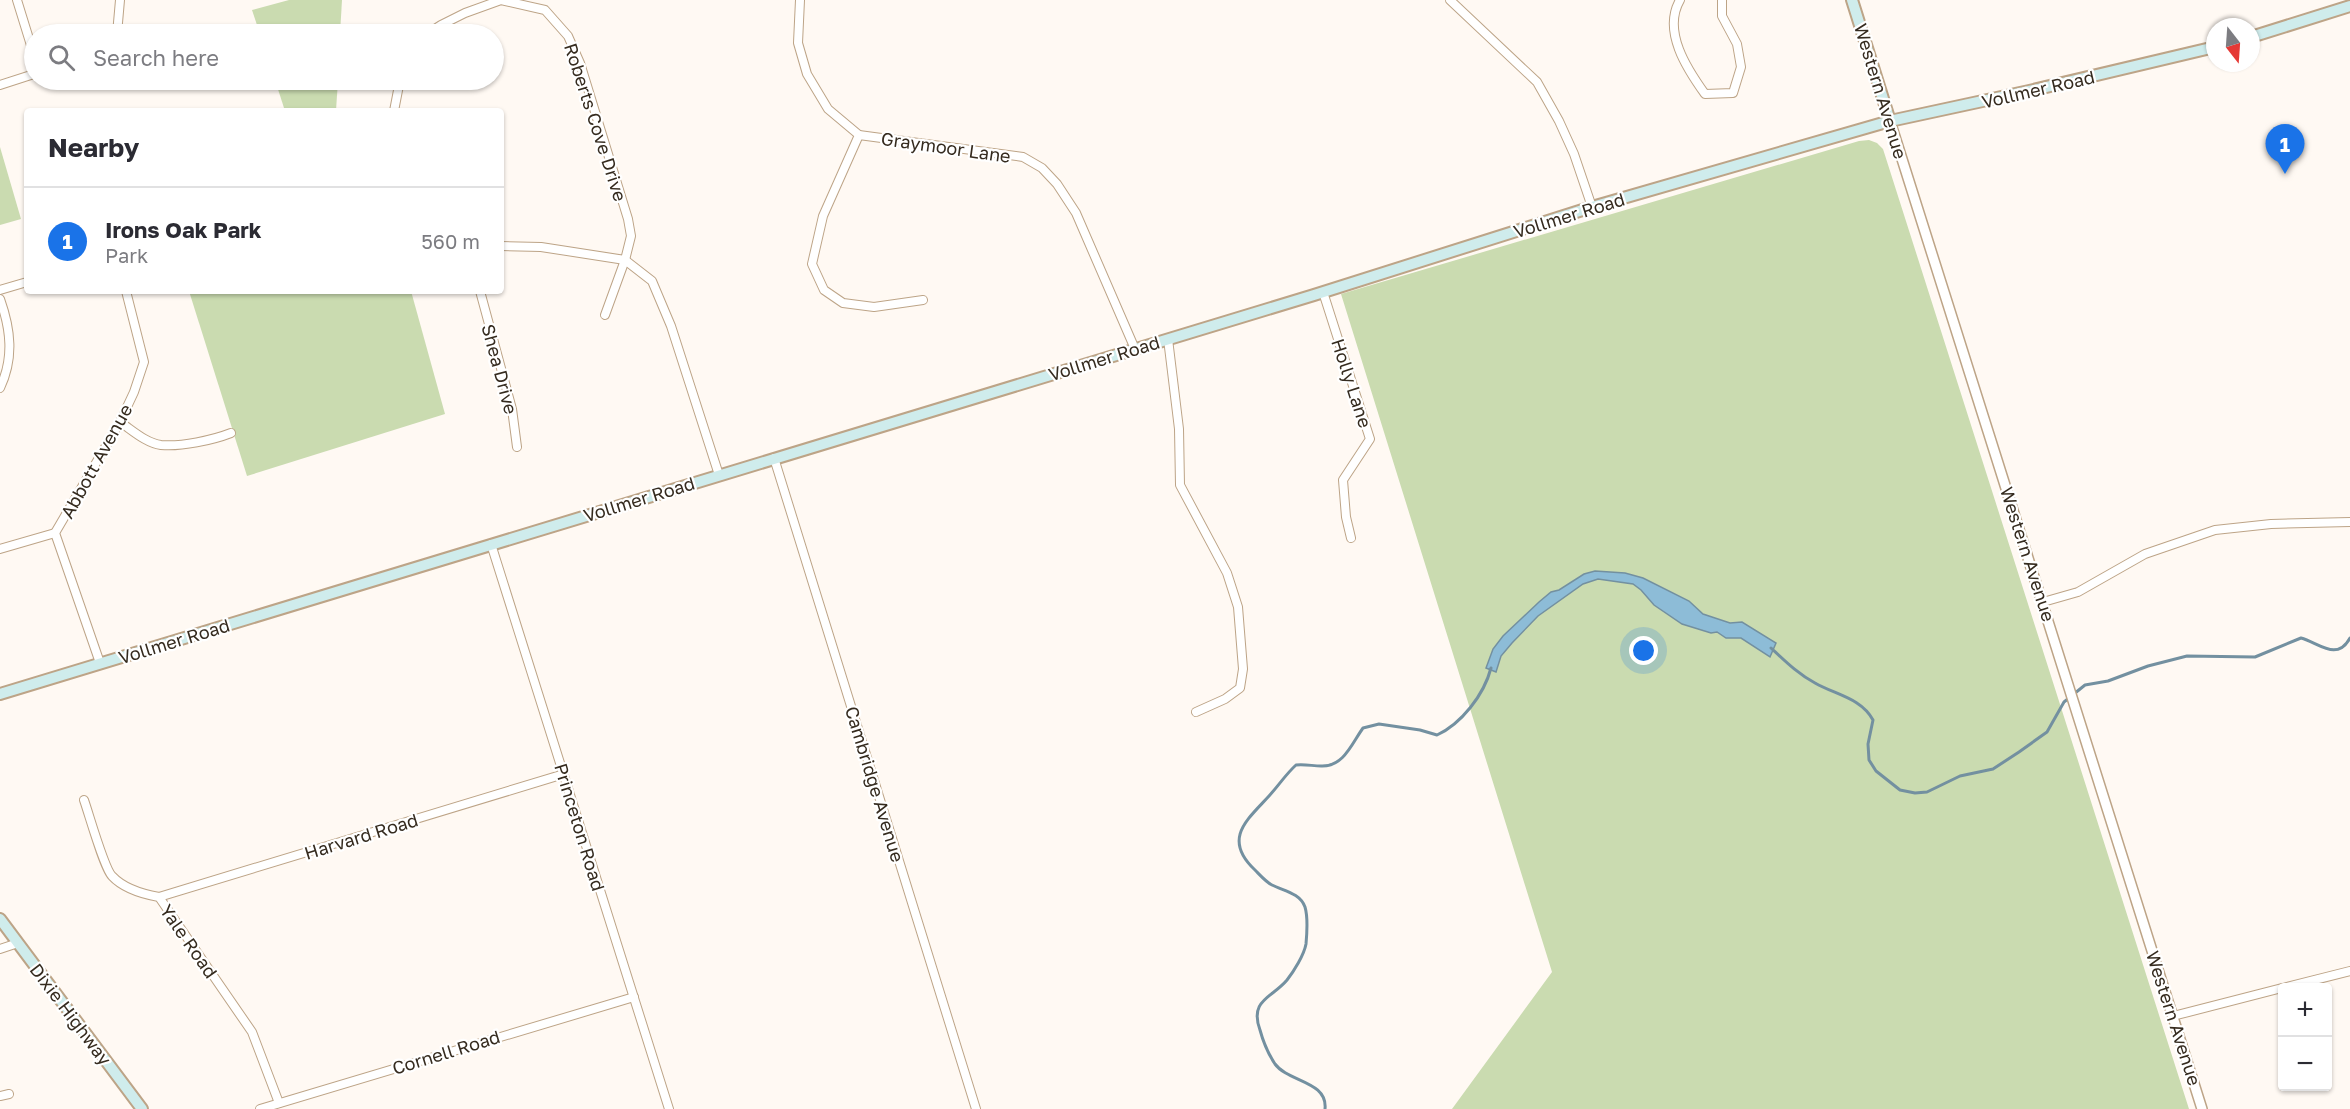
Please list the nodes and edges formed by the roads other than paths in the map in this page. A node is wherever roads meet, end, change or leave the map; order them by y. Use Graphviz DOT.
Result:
graph roads {
  1 [pos="17,0"];
  2 [pos="120,0"];
  3 [pos="800,0"];
  4 [pos="1450,0"];
  5 [pos="1680,0"];
  6 [pos="1722,0"];
  7 [pos="1852,0"];
  8 [pos="2350,6"];
  9 [pos="24,24"];
  10 [pos="118,24"];
  11 [pos="443,24"];
  12 [pos="2260,34"];
  13 [pos="2206,49"];
  14 [pos="24,77"];
  15 [pos="0,85"];
  16 [pos="398,90"];
  17 [pos="395,108"];
  18 [pos="1890,121"];
  19 [pos="859,135"];
  20 [pos="1592,207"];
  21 [pos="504,246"];
  22 [pos="625,260"];
  23 [pos="24,283"];
  24 [pos="0,290"];
  25 [pos="1323,292"];
  26 [pos="127,294"];
  27 [pos="481,294"];
  28 [pos="0,299"];
  29 [pos="923,300"];
  30 [pos="605,315"];
  31 [pos="1168,339"];
  32 [pos="1135,349"];
  33 [pos="0,388"];
  34 [pos="120,422"];
  35 [pos="231,433"];
  36 [pos="517,447"];
  37 [pos="774,458"];
  38 [pos="719,475"];
  39 [pos="2350,522"];
  40 [pos="55,533"];
  41 [pos="1351,538"];
  42 [pos="491,544"];
  43 [pos="0,549"];
  44 [pos="2043,602"];
  45 [pos="100,663"];
  46 [pos="0,694"];
  47 [pos="1196,712"];
  48 [pos="564,774"];
  49 [pos="84,800"];
  50 [pos="159,897"];
  51 [pos="0,919"];
  52 [pos="18,943"];
  53 [pos="0,949"];
  54 [pos="2350,971"];
  55 [pos="2303,983"];
  56 [pos="2278,989"];
  57 [pos="634,996"];
  58 [pos="2173,1016"];
  59 [pos="9,1094"];
  60 [pos="0,1096"];
  61 [pos="279,1103"];
  62 [pos="142,1109"];
  63 [pos="260,1109"];
  64 [pos="669,1109"];
  65 [pos="976,1109"];
  66 [pos="2202,1109"];
  1 -- 9 [label="street"];
  2 -- 10 [label="street"];
  3 -- 19 [label="street, Graymoor Lane"];
  4 -- 20 [label="street"];
  5 -- 6 [label="street"];
  7 -- 18 [label="main road, Western Avenue"];
  8 -- 12 [label="main road"];
  11 -- 22 [label="street, Roberts Cove Drive"];
  13 -- 18 [label="main road, Vollmer Road"];
  14 -- 15 [label="street"];
  16 -- 17 [label="street"];
  18 -- 20 [label="main road, Vollmer Road"];
  18 -- 44 [label="street, Western Avenue"];
  19 -- 29 [label="street, Graymoor Lane"];
  19 -- 32 [label="street, Graymoor Lane"];
  20 -- 25 [label="main road, Vollmer Road"];
  21 -- 22 [label="street"];
  22 -- 30 [label="street, Roberts Cove Drive"];
  22 -- 38 [label="street"];
  23 -- 24 [label="street"];
  25 -- 31 [label="main road, Vollmer Road"];
  25 -- 41 [label="street, Holly Lane"];
  26 -- 34 [label="street, Abbott Avenue"];
  27 -- 36 [label="street, Shea Drive"];
  28 -- 33 [label="street"];
  31 -- 32 [label="main road, Vollmer Road"];
  31 -- 47 [label="street"];
  32 -- 37 [label="main road, Vollmer Road"];
  34 -- 35 [label="street"];
  34 -- 40 [label="street, Abbott Avenue"];
  37 -- 38 [label="main road, Vollmer Road"];
  37 -- 65 [label="street, Cambridge Avenue"];
  38 -- 42 [label="main road, Vollmer Road"];
  39 -- 44 [label="street"];
  40 -- 43 [label="street"];
  40 -- 45 [label="street, Abbott Avenue"];
  42 -- 45 [label="main road, Vollmer Road"];
  42 -- 48 [label="street, Princeton Road"];
  44 -- 58 [label="street, Western Avenue"];
  45 -- 46 [label="main road, Vollmer Road"];
  48 -- 50 [label="street, Harvard Road"];
  48 -- 57 [label="street, Princeton Road"];
  49 -- 50 [label="street, Yale Road"];
  50 -- 61 [label="street, Yale Road"];
  51 -- 52 [label="main road, Dixie Highway"];
  52 -- 53 [label="street"];
  52 -- 62 [label="main road, Dixie Highway"];
  54 -- 55 [label="street"];
  56 -- 58 [label="street"];
  57 -- 61 [label="street, Cornell Road"];
  57 -- 64 [label="street, Princeton Road"];
  58 -- 66 [label="street, Western Avenue"];
  59 -- 60 [label="street"];
  61 -- 63 [label="street, Cornell Road"];
}
